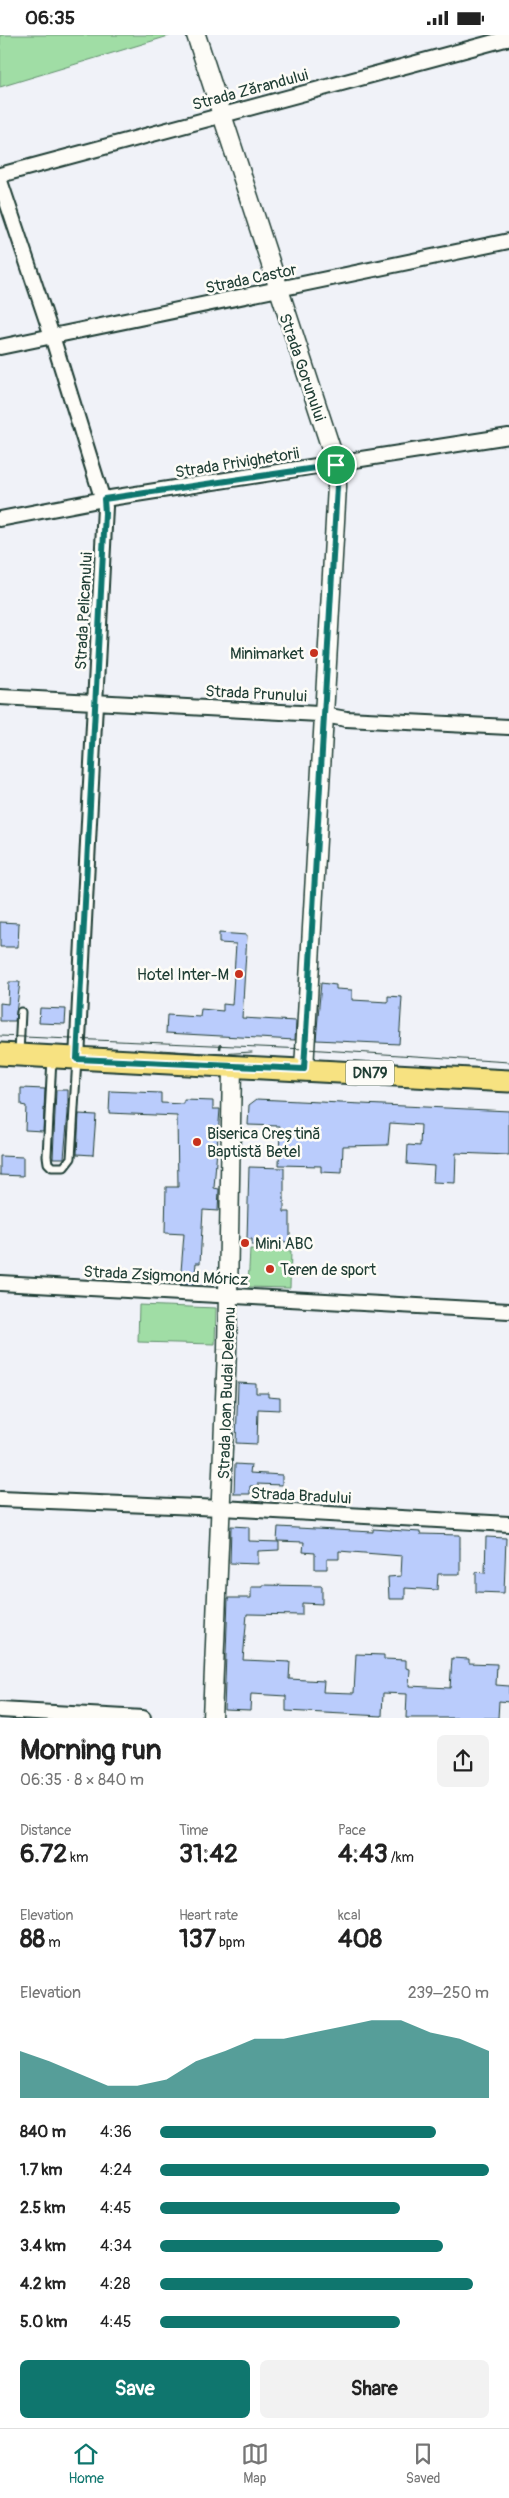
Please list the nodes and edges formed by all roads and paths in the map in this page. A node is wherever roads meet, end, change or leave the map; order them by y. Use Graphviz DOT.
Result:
graph roads {
  1 [pos="196,35"];
  2 [pos="509,38"];
  3 [pos="222,115"];
  4 [pos="0,175"];
  5 [pos="0,181"];
  6 [pos="509,241"];
  7 [pos="277,290"];
  8 [pos="52,336"];
  9 [pos="0,347"];
  10 [pos="509,436"];
  11 [pos="336,465"];
  12 [pos="104,499"];
  13 [pos="0,519"];
  14 [pos="0,697"];
  15 [pos="96,703"];
  16 [pos="326,715"];
  17 [pos="509,727"];
  18 [pos="21,1012"];
  19 [pos="9,1055"];
  20 [pos="52,1057"];
  21 [pos="77,1059"];
  22 [pos="232,1067"];
  23 [pos="304,1069"];
  24 [pos="509,1081"];
  25 [pos="0,1283"];
  26 [pos="229,1296"];
  27 [pos="509,1311"];
  28 [pos="0,1499"];
  29 [pos="222,1508"];
  30 [pos="509,1525"];
  31 [pos="0,1710"];
  32 [pos="143,1718"];
  33 [pos="212,1718"];
  1 -- 3 [label="street, Strada Gorunului"];
  2 -- 3 [label="street, Strada Zărandului"];
  3 -- 4 [label="street, Strada Zărandului"];
  3 -- 7 [label="street, Strada Gorunului"];
  5 -- 8 [label="street, Strada Pelicanului"];
  6 -- 7 [label="street, Strada Castor"];
  7 -- 8 [label="street, Strada Castor"];
  7 -- 11 [label="street, Strada Gorunului"];
  8 -- 9 [label="street, Strada Castor"];
  8 -- 12 [label="street, Strada Pelicanului"];
  10 -- 11 [label="street, Strada Privighetorii"];
  11 -- 12 [label="street, Strada Privighetorii"];
  11 -- 16 [label="street, Strada Gorunului"];
  12 -- 13 [label="street, Strada Privighetorii"];
  12 -- 15 [label="street, Strada Pelicanului"];
  14 -- 15 [label="street, Strada Prunului"];
  15 -- 16 [label="street, Strada Prunului"];
  15 -- 21 [label="street, Strada Pelicanului"];
  16 -- 17 [label="street, Strada Prunului"];
  16 -- 23 [label="street, Strada Gorunului"];
  18 -- 19 [label="lane"];
  19 -- 20 [label="main road, DN79"];
  20 -- 21 [label="main road, DN79"];
  20 -- 21 [label="lane"];
  21 -- 22 [label="main road, DN79"];
  22 -- 23 [label="main road, DN79"];
  22 -- 26 [label="street, Strada Ioan Budai Deleanu"];
  23 -- 24 [label="main road, DN79"];
  25 -- 26 [label="street, Strada Zsigmond Móricz"];
  26 -- 27 [label="street, Strada Zsigmond Móricz"];
  26 -- 29 [label="street, Strada Ioan Budai Deleanu"];
  28 -- 29 [label="street, Strada Bradului"];
  29 -- 30 [label="street, Strada Bradului"];
  29 -- 33 [label="street, Strada Ioan Budai Deleanu"];
  31 -- 32 [label="street"];
}
